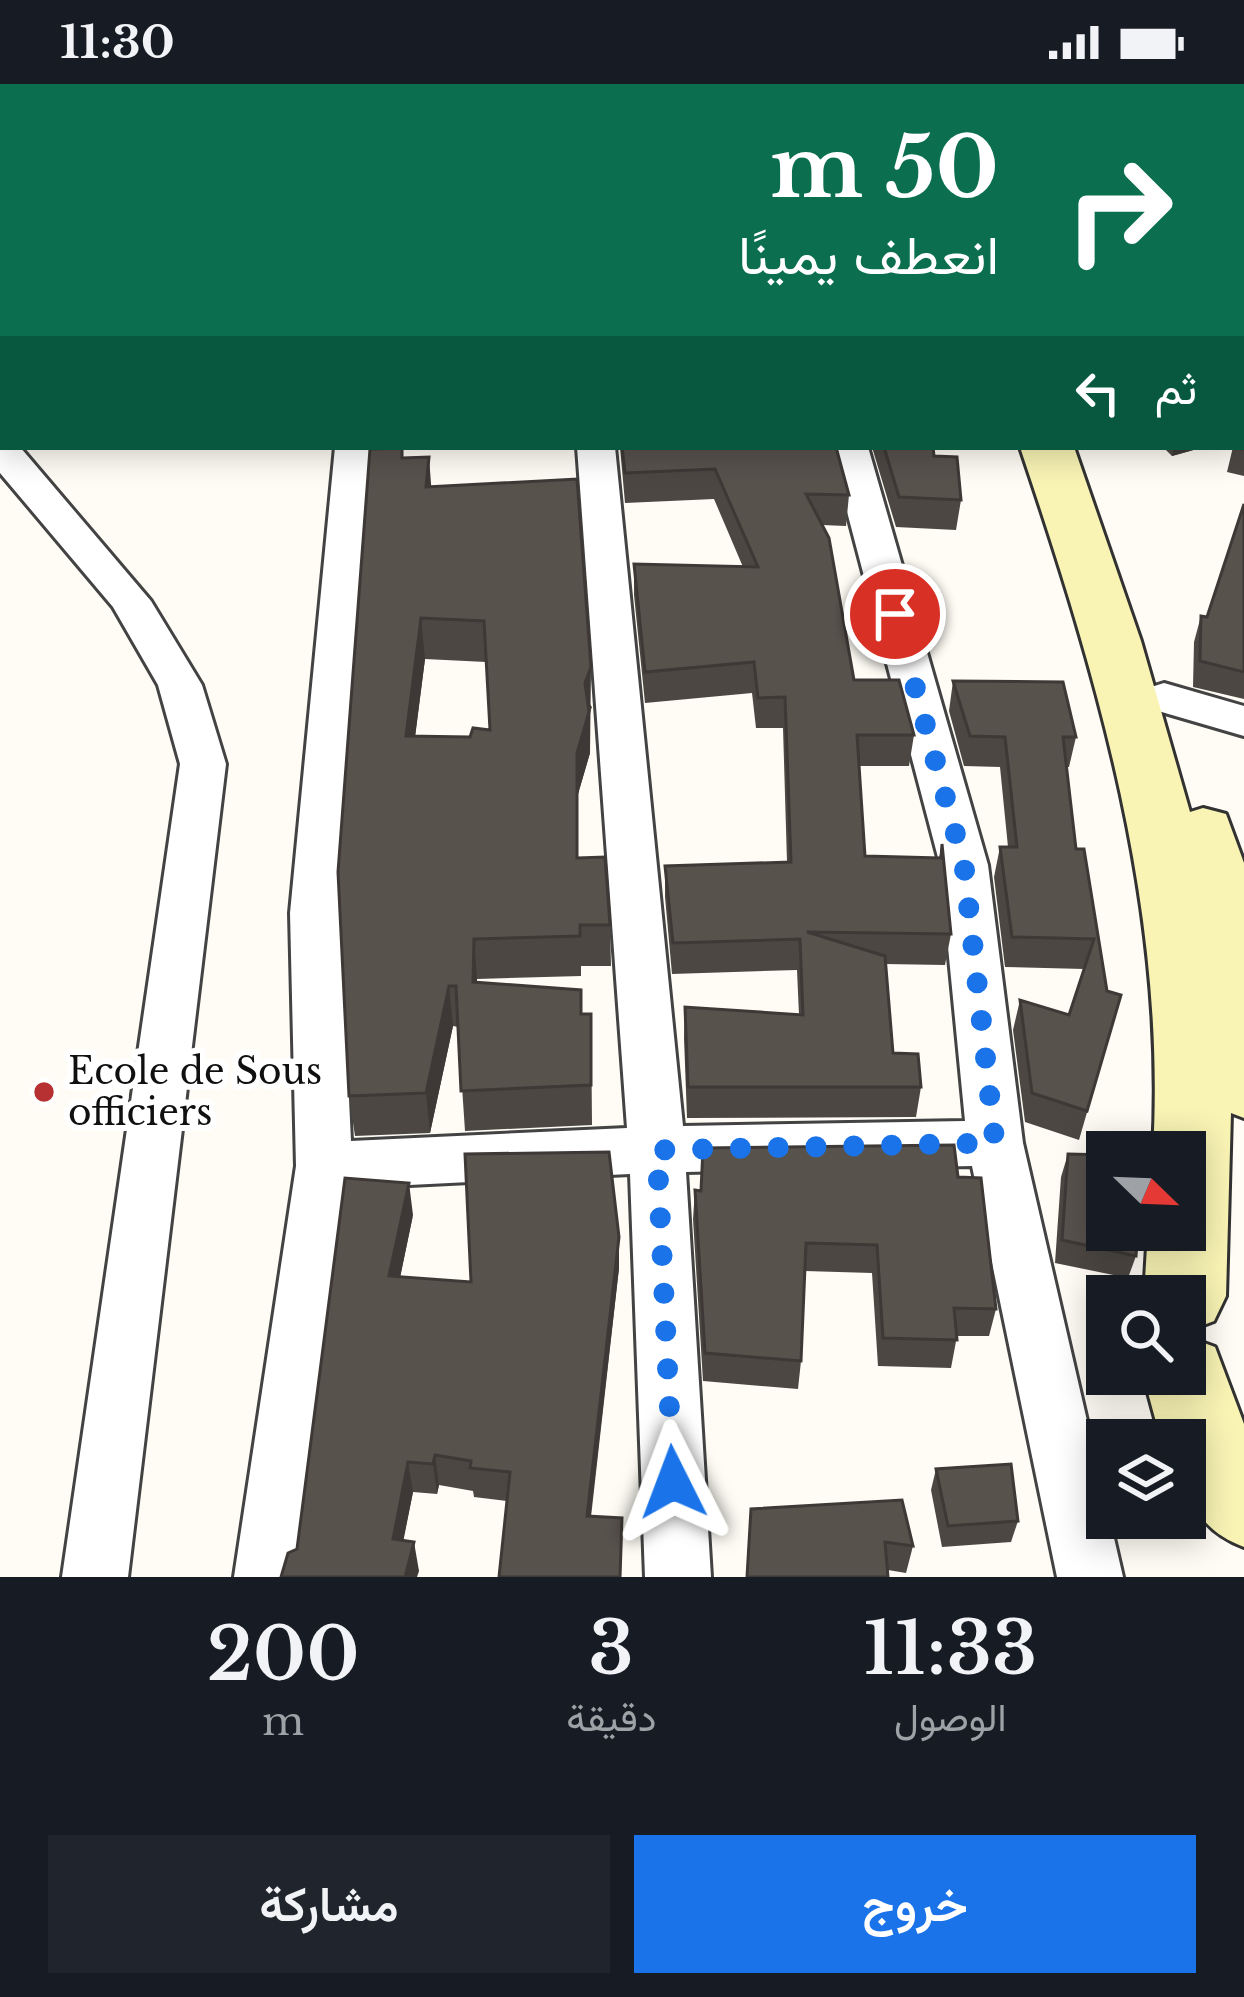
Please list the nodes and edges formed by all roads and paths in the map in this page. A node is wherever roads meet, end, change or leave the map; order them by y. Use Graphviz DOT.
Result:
graph roads {
  1 [pos="2,450"];
  2 [pos="354,450"];
  3 [pos="596,450"];
  4 [pos="850,450"];
  5 [pos="1048,450"];
  6 [pos="1085,450"];
  7 [pos="1164,698"];
  8 [pos="1244,721"];
  9 [pos="1244,1088"];
  10 [pos="995,1143"];
  11 [pos="657,1150"];
  12 [pos="324,1166"];
  13 [pos="1186,1275"];
  14 [pos="1191,1395"];
  15 [pos="1244,1504"];
  16 [pos="95,1577"];
  17 [pos="266,1577"];
  18 [pos="678,1577"];
  19 [pos="1090,1577"];
  1 -- 16 [label="street"];
  2 -- 12 [label="street"];
  3 -- 11 [label="street"];
  4 -- 10 [label="street"];
  5 -- 13 [label="street"];
  6 -- 7 [label="street"];
  7 -- 8 [label="street"];
  7 -- 9 [label="street"];
  10 -- 11 [label="street"];
  10 -- 19 [label="street"];
  11 -- 12 [label="street"];
  11 -- 18 [label="street"];
  12 -- 17 [label="street"];
  14 -- 15 [label="street"];
}
